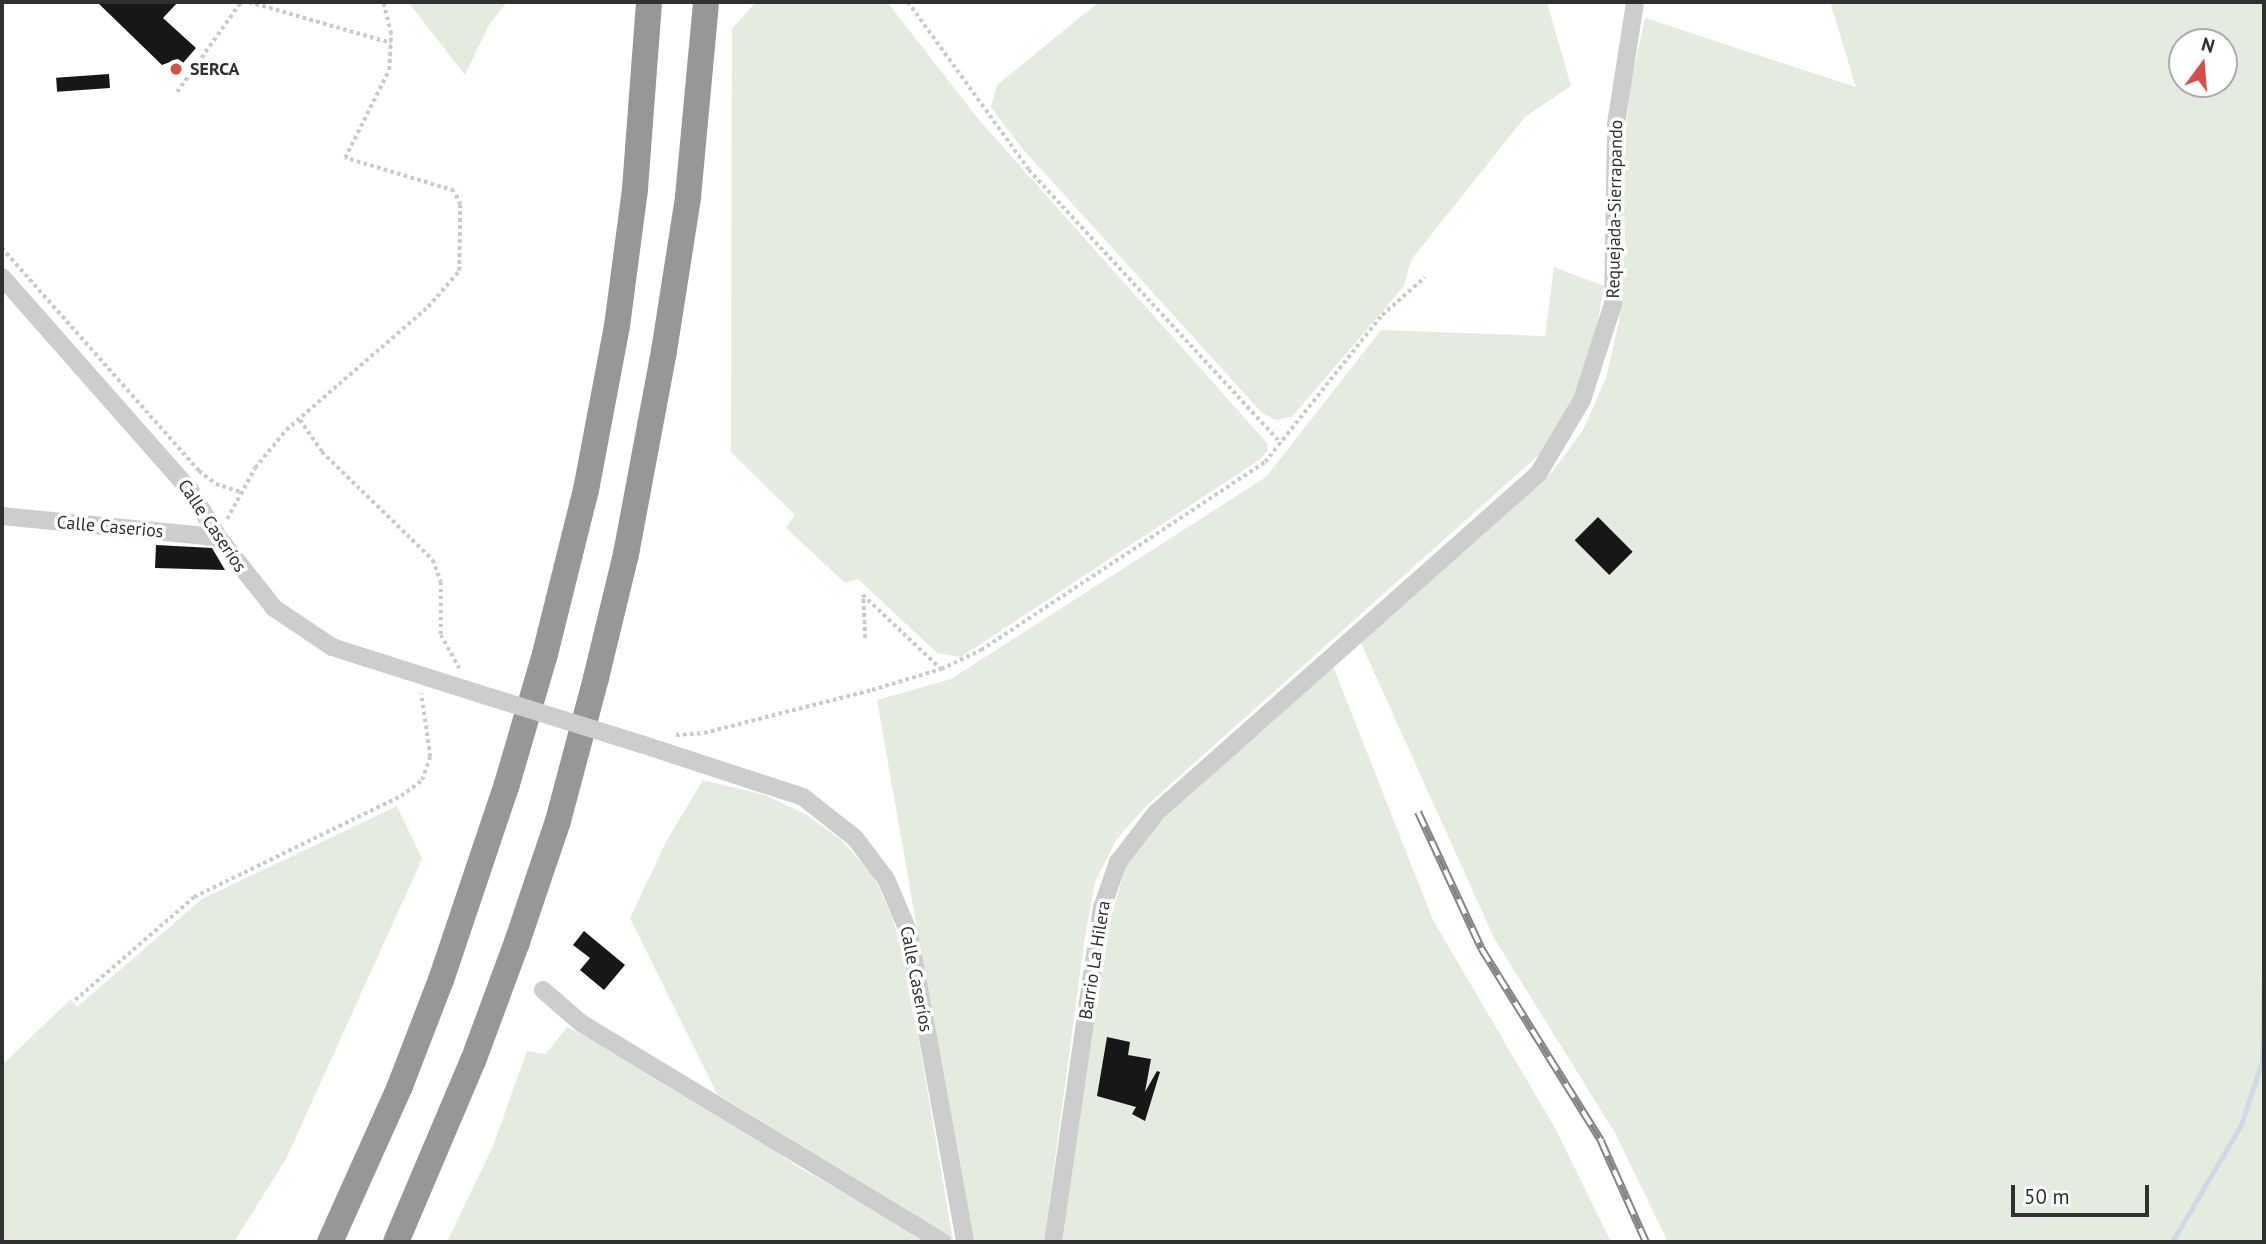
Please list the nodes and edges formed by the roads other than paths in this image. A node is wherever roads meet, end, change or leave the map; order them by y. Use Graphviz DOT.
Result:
graph roads {
  1 [pos="649,2"];
  2 [pos="706,2"];
  3 [pos="1635,2"];
  4 [pos="2,277"];
  5 [pos="2,516"];
  6 [pos="218,537"];
  7 [pos="1372,620"];
  8 [pos="543,990"];
  9 [pos="330,1242"];
  10 [pos="396,1242"];
  11 [pos="943,1242"];
  12 [pos="965,1242"];
  13 [pos="1053,1242"];
  1 -- 9 [label="highway"];
  2 -- 10 [label="highway"];
  3 -- 7 [label="street, Requejada-Sierrapando"];
  4 -- 6 [label="street, Calle Caseríos"];
  5 -- 6 [label="street, Calle Caserios"];
  6 -- 12 [label="street, Calle Caseríos, bridge"];
  7 -- 13 [label="street, Barrio La Hilera"];
  8 -- 11 [label="street"];
}
